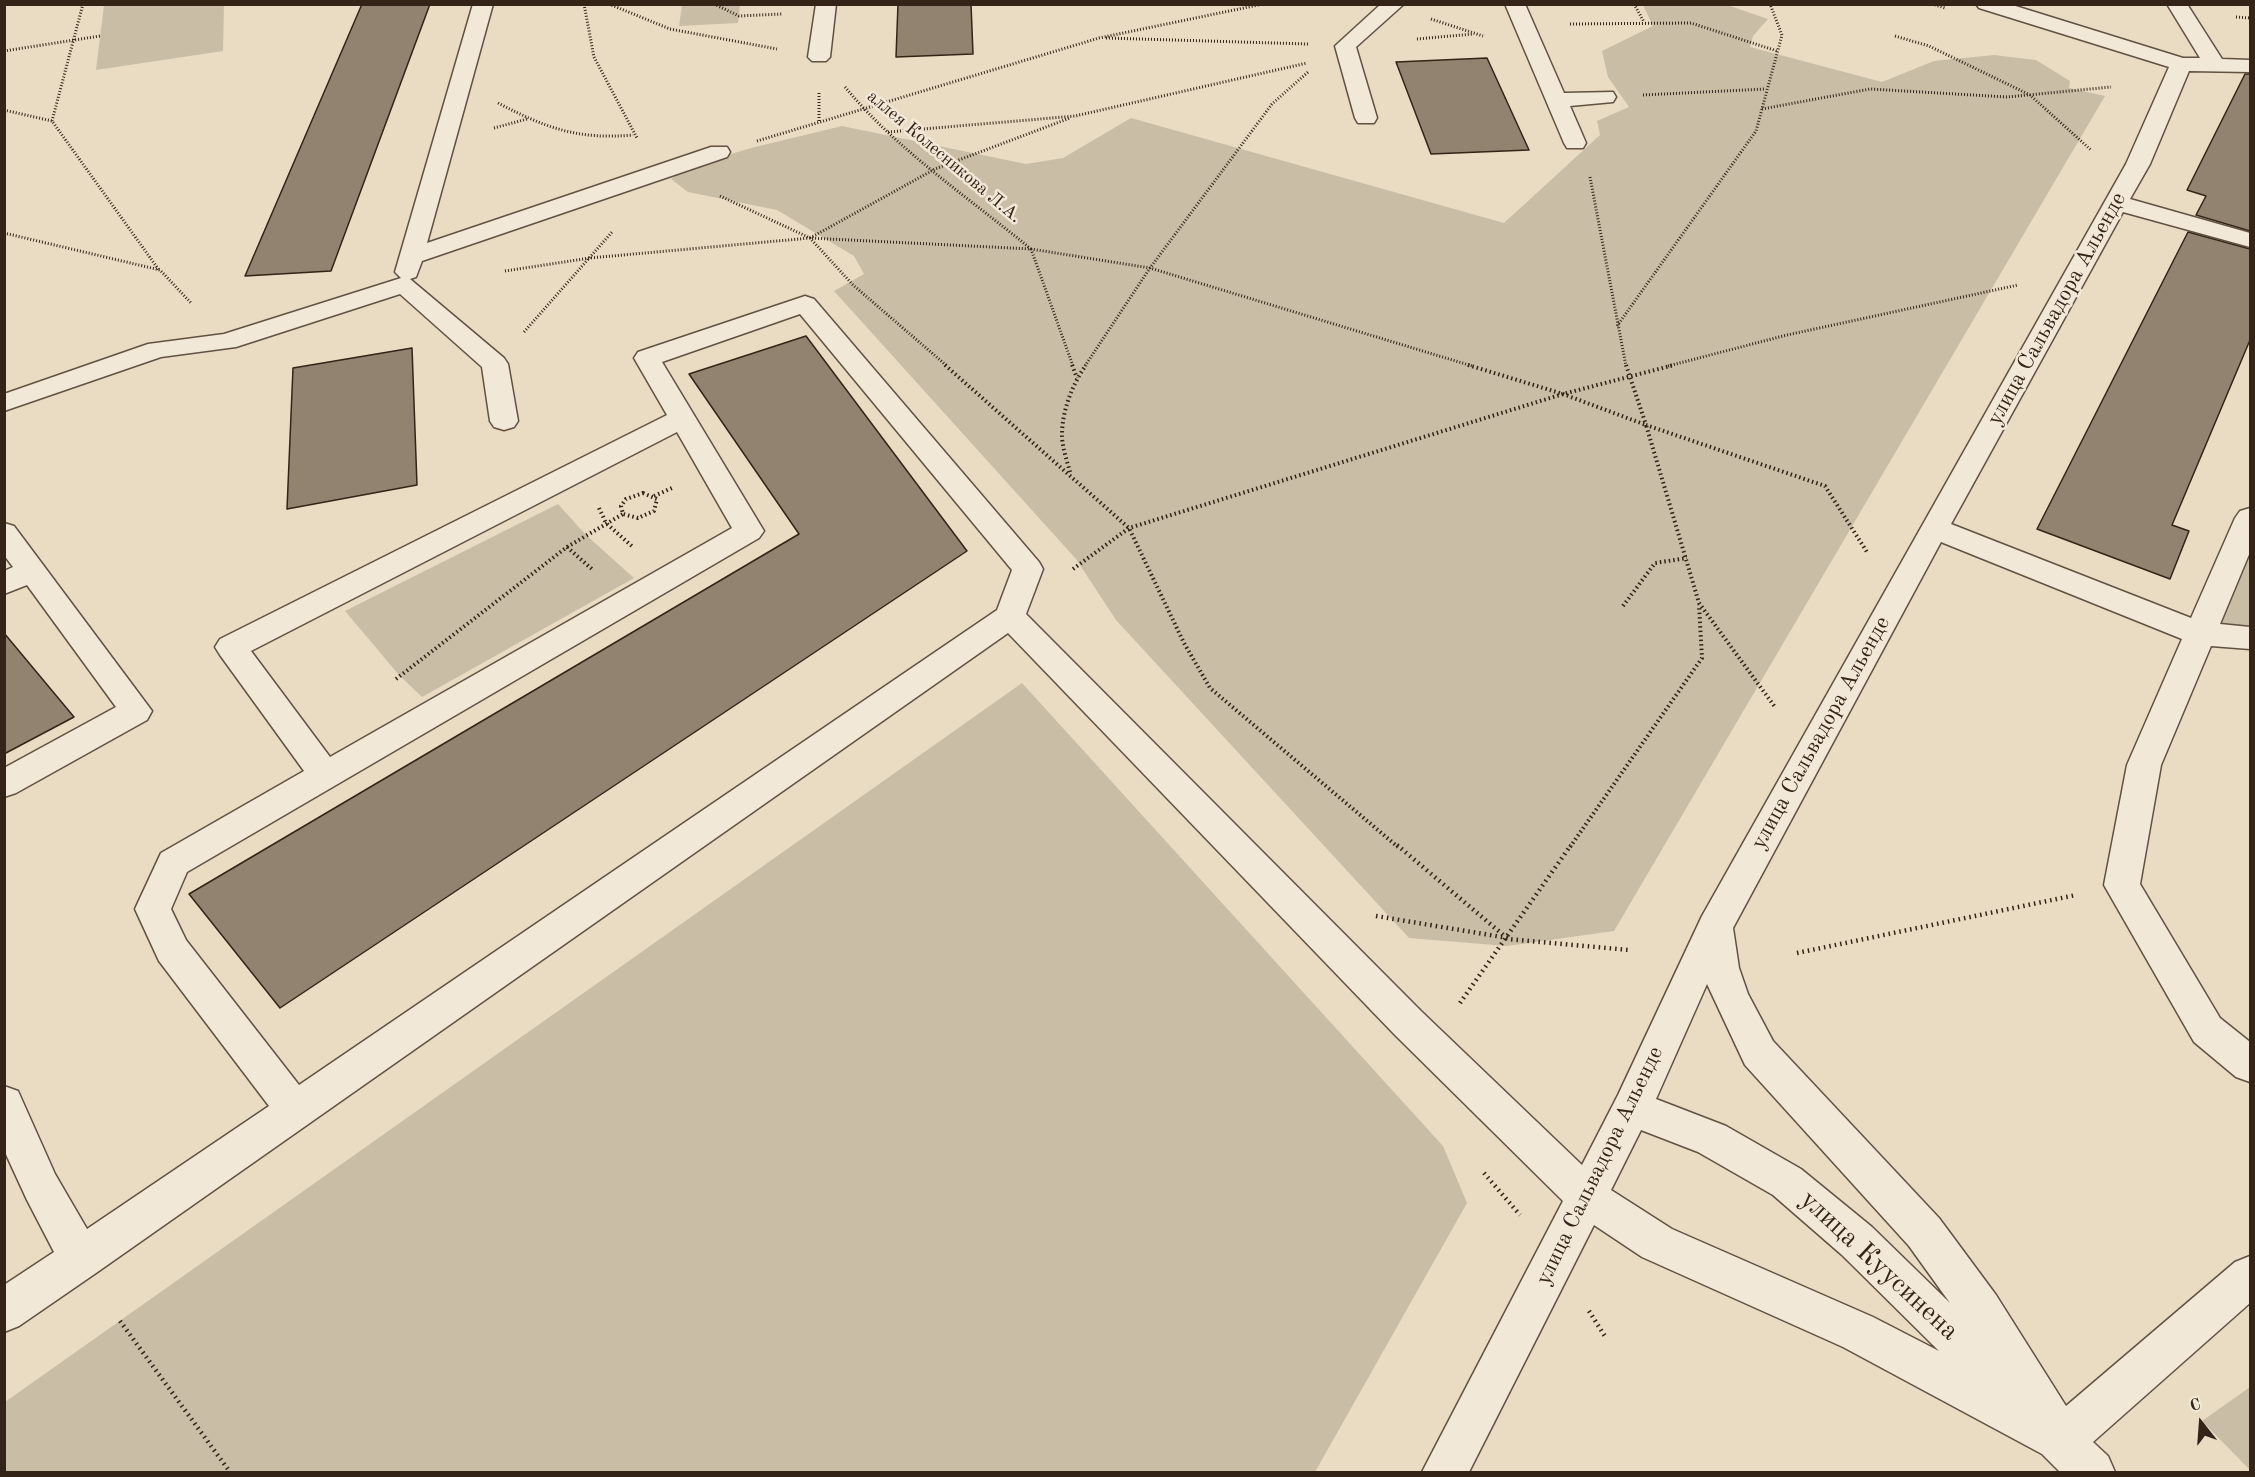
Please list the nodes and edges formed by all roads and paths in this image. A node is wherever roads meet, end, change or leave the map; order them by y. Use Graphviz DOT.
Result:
graph roads {
  1 [pos="83,4"];
  2 [pos="483,4"];
  3 [pos="584,4"];
  4 [pos="609,4"];
  5 [pos="714,4"];
  6 [pos="826,4"];
  7 [pos="1263,4"];
  8 [pos="1515,4"];
  9 [pos="1634,4"];
  10 [pos="1770,4"];
  11 [pos="1986,4"];
  12 [pos="2176,4"];
  13 [pos="1394,5"];
  14 [pos="739,16"];
  15 [pos="1644,22"];
  16 [pos="1524,25"];
  17 [pos="100,36"];
  18 [pos="1895,36"];
  19 [pos="1099,38"];
  20 [pos="74,40"];
  21 [pos="1531,45"];
  22 [pos="1345,46"];
  23 [pos="4,51"];
  24 [pos="1777,51"];
  25 [pos="819,57"];
  26 [pos="1322,60"];
  27 [pos="2181,64"];
  28 [pos="2216,65"];
  29 [pos="2250,66"];
  30 [pos="461,83"];
  31 [pos="2111,87"];
  32 [pos="1766,89"];
  33 [pos="2030,95"];
  34 [pos="1605,97"];
  35 [pos="1557,100"];
  36 [pos="1762,109"];
  37 [pos="4,110"];
  38 [pos="864,110"];
  39 [pos="1075,116"];
  40 [pos="1366,118"];
  41 [pos="52,121"];
  42 [pos="888,132"];
  43 [pos="634,135"];
  44 [pos="1575,143"];
  45 [pos="2091,150"];
  46 [pos="719,152"];
  47 [pos="935,169"];
  48 [pos="665,170"];
  49 [pos="2116,202"];
  50 [pos="612,232"];
  51 [pos="4,233"];
  52 [pos="810,238"];
  53 [pos="2250,240"];
  54 [pos="1031,249"];
  55 [pos="411,257"];
  56 [pos="590,258"];
  57 [pos="1150,268"];
  58 [pos="160,270"];
  59 [pos="497,272"];
  60 [pos="404,285"];
  61 [pos="2018,285"];
  62 [pos="1617,326"];
  63 [pos="226,341"];
  64 [pos="495,364"];
  65 [pos="1077,378"];
  66 [pos="1628,378"];
  67 [pos="1563,394"];
  68 [pos="4,403"];
  69 [pos="683,418"];
  70 [pos="504,421"];
  71 [pos="1646,424"];
  72 [pos="580,470"];
  73 [pos="1070,473"];
  74 [pos="623,514"];
  75 [pos="2250,518"];
  76 [pos="606,523"];
  77 [pos="1129,528"];
  78 [pos="1935,529"];
  79 [pos="4,533"];
  80 [pos="1867,552"];
  81 [pos="1688,558"];
  82 [pos="18,577"];
  83 [pos="667,577"];
  84 [pos="1699,603"];
  85 [pos="1623,606"];
  86 [pos="1010,616"];
  87 [pos="2200,634"];
  88 [pos="2250,638"];
  89 [pos="399,675"];
  90 [pos="1775,707"];
  91 [pos="326,775"];
  92 [pos="4,784"];
  93 [pos="2121,885"];
  94 [pos="1371,915"];
  95 [pos="1715,927"];
  96 [pos="1508,939"];
  97 [pos="1629,950"];
  98 [pos="1797,954"];
  99 [pos="1456,1009"];
  100 [pos="2250,1065"];
  101 [pos="4,1104"];
  102 [pos="1632,1108"];
  103 [pos="296,1111"];
  104 [pos="1587,1197"];
  105 [pos="81,1258"];
  106 [pos="2250,1276"];
  107 [pos="4,1311"];
  108 [pos="120,1321"];
  109 [pos="2061,1440"];
  110 [pos="230,1473"];
  111 [pos="1445,1473"];
  112 [pos="2092,1473"];
  1 -- 20 [label="path"];
  2 -- 30 [label="street"];
  3 -- 43 [label="path"];
  4 -- 25 [label="path"];
  5 -- 14 [label="path"];
  6 -- 25 [label="street"];
  7 -- 19 [label="path"];
  8 -- 16 [label="street"];
  9 -- 15 [label="path"];
  10 -- 24 [label="path"];
  11 -- 27 [label="street"];
  12 -- 28 [label="street"];
  13 -- 21 [label="path"];
  13 -- 22 [label="street"];
  15 -- 16 [label="path"];
  15 -- 24 [label="path"];
  16 -- 21 [label="street"];
  17 -- 20 [label="path"];
  18 -- 33 [label="path"];
  19 -- 22 [label="path"];
  19 -- 38 [label="path"];
  20 -- 23 [label="path"];
  20 -- 41 [label="path"];
  21 -- 35 [label="street"];
  22 -- 26 [label="path"];
  22 -- 40 [label="street"];
  24 -- 32 [label="path"];
  25 -- 38 [label="path, аллея Колесникова Л.А."];
  26 -- 39 [label="path"];
  26 -- 57 [label="path"];
  27 -- 28 [label="street"];
  27 -- 49 [label="street, улица Сальвадора Альенде"];
  28 -- 29 [label="street"];
  30 -- 43 [label="path"];
  30 -- 55 [label="street"];
  31 -- 33 [label="path"];
  32 -- 34 [label="path"];
  32 -- 36 [label="path"];
  33 -- 36 [label="path"];
  33 -- 45 [label="path"];
  34 -- 35 [label="street"];
  35 -- 44 [label="street"];
  36 -- 62 [label="path"];
  37 -- 41 [label="path"];
  38 -- 42 [label="path, аллея Колесникова Л.А."];
  38 -- 46 [label="path"];
  39 -- 42 [label="path"];
  39 -- 47 [label="path"];
  41 -- 58 [label="path"];
  42 -- 47 [label="path, аллея Колесникова Л.А."];
  43 -- 48 [label="path"];
  44 -- 62 [label="path"];
  46 -- 48 [label="street"];
  47 -- 52 [label="path"];
  47 -- 54 [label="path, аллея Колесникова Л.А."];
  48 -- 52 [label="path"];
  48 -- 55 [label="street"];
  49 -- 53 [label="street"];
  49 -- 78 [label="street, улица Сальвадора Альенде"];
  50 -- 56 [label="path"];
  51 -- 58 [label="path"];
  52 -- 54 [label="path"];
  52 -- 56 [label="path"];
  52 -- 73 [label="path"];
  54 -- 57 [label="path"];
  54 -- 65 [label="path"];
  55 -- 60 [label="street"];
  56 -- 59 [label="path"];
  56 -- 64 [label="path"];
  57 -- 65 [label="path"];
  57 -- 67 [label="path"];
  58 -- 63 [label="path"];
  60 -- 63 [label="street"];
  60 -- 64 [label="street"];
  61 -- 66 [label="path"];
  62 -- 66 [label="path"];
  63 -- 68 [label="street"];
  64 -- 70 [label="street"];
  65 -- 73 [label="path"];
  66 -- 67 [label="path"];
  66 -- 71 [label="path"];
  67 -- 71 [label="path"];
  67 -- 77 [label="path"];
  69 -- 72 [label="street"];
  69 -- 83 [label="street"];
  69 -- 86 [label="street"];
  71 -- 80 [label="path"];
  71 -- 81 [label="path"];
  72 -- 76 [label="path"];
  72 -- 91 [label="street"];
  73 -- 77 [label="path"];
  74 -- 74 [label="path"];
  74 -- 76 [label="path"];
  75 -- 87 [label="street"];
  76 -- 83 [label="path"];
  76 -- 89 [label="path"];
  77 -- 86 [label="path"];
  77 -- 96 [label="path"];
  78 -- 87 [label="street"];
  78 -- 95 [label="street, улица Сальвадора Альенде"];
  79 -- 82 [label="street"];
  81 -- 84 [label="path"];
  81 -- 85 [label="path"];
  82 -- 92 [label="street"];
  83 -- 91 [label="street"];
  84 -- 90 [label="path"];
  84 -- 96 [label="path"];
  86 -- 103 [label="street"];
  86 -- 104 [label="street"];
  87 -- 88 [label="street"];
  87 -- 93 [label="street"];
  91 -- 103 [label="street"];
  93 -- 98 [label="path"];
  93 -- 100 [label="street"];
  94 -- 96 [label="path"];
  95 -- 102 [label="street, улица Сальвадора Альенде"];
  95 -- 109 [label="street"];
  96 -- 97 [label="path"];
  96 -- 99 [label="path"];
  101 -- 105 [label="street"];
  102 -- 104 [label="street, улица Сальвадора Альенде"];
  102 -- 109 [label="street, улица Куусинена"];
  103 -- 105 [label="street"];
  104 -- 109 [label="street"];
  104 -- 111 [label="street, улица Сальвадора Альенде"];
  105 -- 107 [label="street"];
  106 -- 109 [label="street"];
  108 -- 110 [label="path"];
  109 -- 112 [label="street, улица Куусинена"];
}
